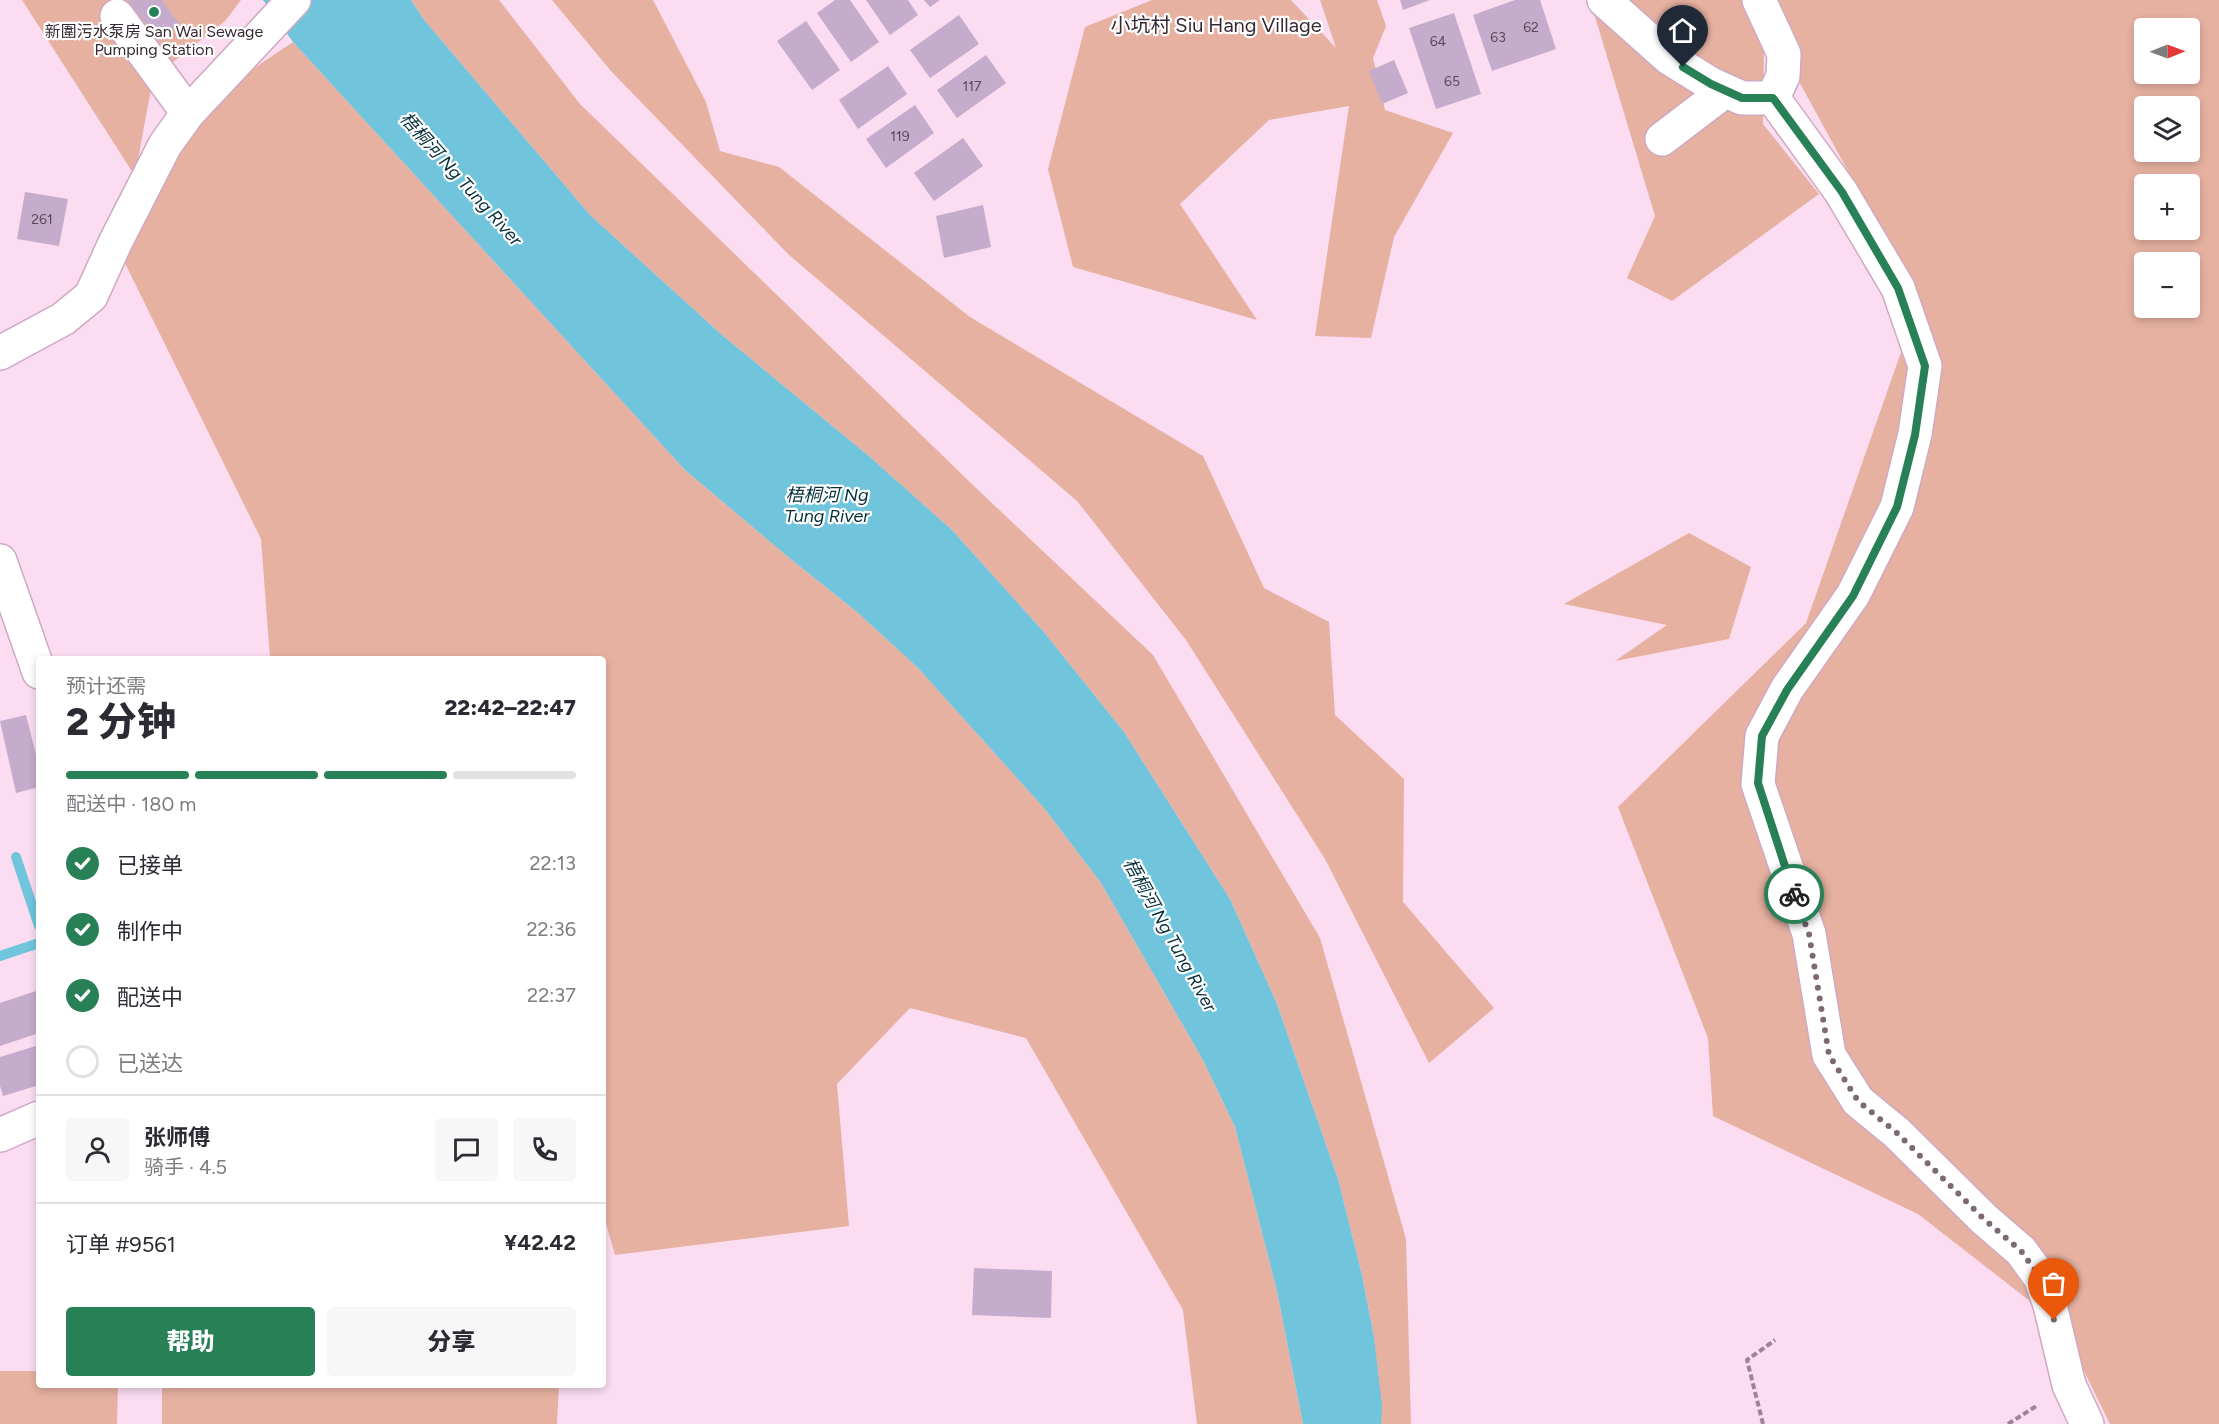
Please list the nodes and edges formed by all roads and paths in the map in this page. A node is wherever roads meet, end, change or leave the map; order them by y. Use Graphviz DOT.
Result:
graph roads {
  1 [pos="294,0"];
  2 [pos="1604,0"];
  3 [pos="1760,0"];
  4 [pos="117,16"];
  5 [pos="1725,91"];
  6 [pos="1773,98"];
  7 [pos="188,113"];
  8 [pos="1662,139"];
  9 [pos="0,353"];
  10 [pos="0,561"];
  11 [pos="36,663"];
  12 [pos="36,1119"];
  13 [pos="0,1135"];
  14 [pos="1775,1340"];
  15 [pos="1763,1424"];
  16 [pos="2087,1424"];
  1 -- 7 [label="street"];
  2 -- 5 [label="street"];
  3 -- 6 [label="street"];
  4 -- 7 [label="street"];
  5 -- 6 [label="street"];
  5 -- 8 [label="street"];
  6 -- 16 [label="street"];
  7 -- 9 [label="street"];
  10 -- 11 [label="street"];
  12 -- 13 [label="street"];
  14 -- 15 [label="path"];
}
